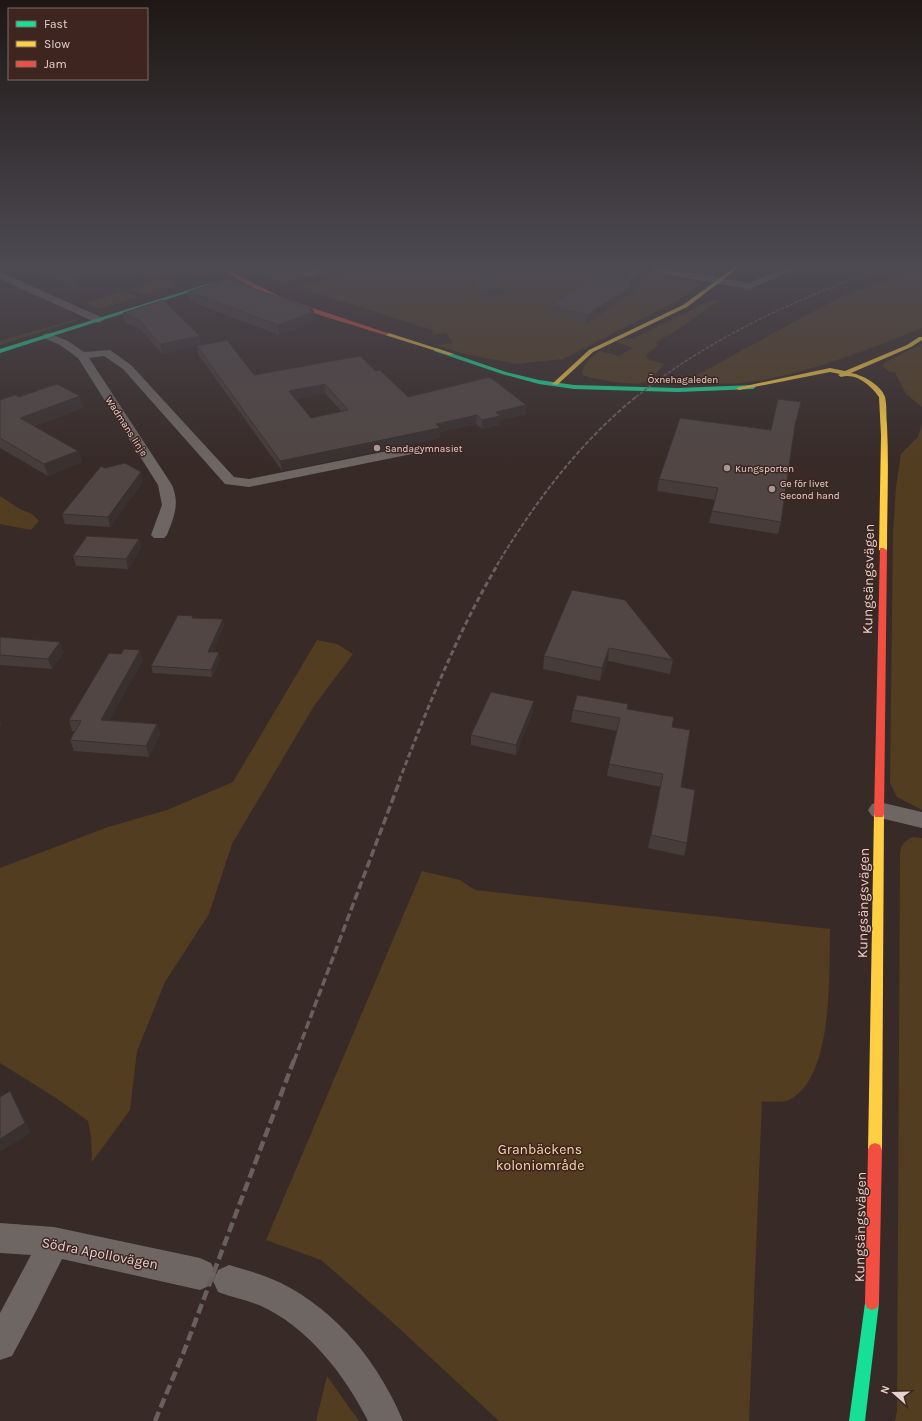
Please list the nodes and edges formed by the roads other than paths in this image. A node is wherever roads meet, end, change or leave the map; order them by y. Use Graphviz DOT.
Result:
graph roads {
  1 [pos="57,333"];
  2 [pos="384,333"];
  3 [pos="628,333"];
  4 [pos="48,336"];
  5 [pos="922,338"];
  6 [pos="0,351"];
  7 [pos="82,356"];
  8 [pos="858,360"];
  9 [pos="869,364"];
  10 [pos="830,370"];
  11 [pos="848,373"];
  12 [pos="815,379"];
  13 [pos="558,381"];
  14 [pos="856,381"];
  15 [pos="871,385"];
  16 [pos="739,388"];
  17 [pos="407,450"];
  18 [pos="159,536"];
  19 [pos="879,810"];
  20 [pos="922,820"];
  21 [pos="0,1238"];
  22 [pos="54,1242"];
  23 [pos="0,1344"];
  24 [pos="386,1421"];
  25 [pos="858,1421"];
  1 -- 4 [label="street"];
  2 -- 13 [label="street, Öxnehagaleden"];
  3 -- 13 [label="street"];
  4 -- 6 [label="street"];
  4 -- 7 [label="street, Wadmans linje"];
  5 -- 8 [label="street, Öxnehagaleden"];
  5 -- 9 [label="street, Öxnehagaleden"];
  7 -- 17 [label="street"];
  7 -- 18 [label="street, Wadmans linje"];
  8 -- 10 [label="street, Öxnehagaleden"];
  8 -- 11 [label="street, Öxnehagaleden"];
  9 -- 11 [label="street, Öxnehagaleden"];
  9 -- 15 [label="street, Kungsängsvägen"];
  10 -- 11 [label="street, Öxnehagaleden"];
  10 -- 16 [label="street, Öxnehagaleden"];
  11 -- 12 [label="street, Öxnehagaleden"];
  11 -- 14 [label="street"];
  11 -- 15 [label="street"];
  12 -- 14 [label="street"];
  12 -- 16 [label="street, Öxnehagaleden"];
  13 -- 16 [label="street, Öxnehagaleden"];
  14 -- 15 [label="street"];
  15 -- 19 [label="street, Kungsängsvägen"];
  19 -- 20 [label="street"];
  19 -- 25 [label="street, Kungsängsvägen"];
  21 -- 22 [label="street, Södra Apollovägen"];
  22 -- 23 [label="street"];
  22 -- 24 [label="street, Södra Apollovägen"];
}
